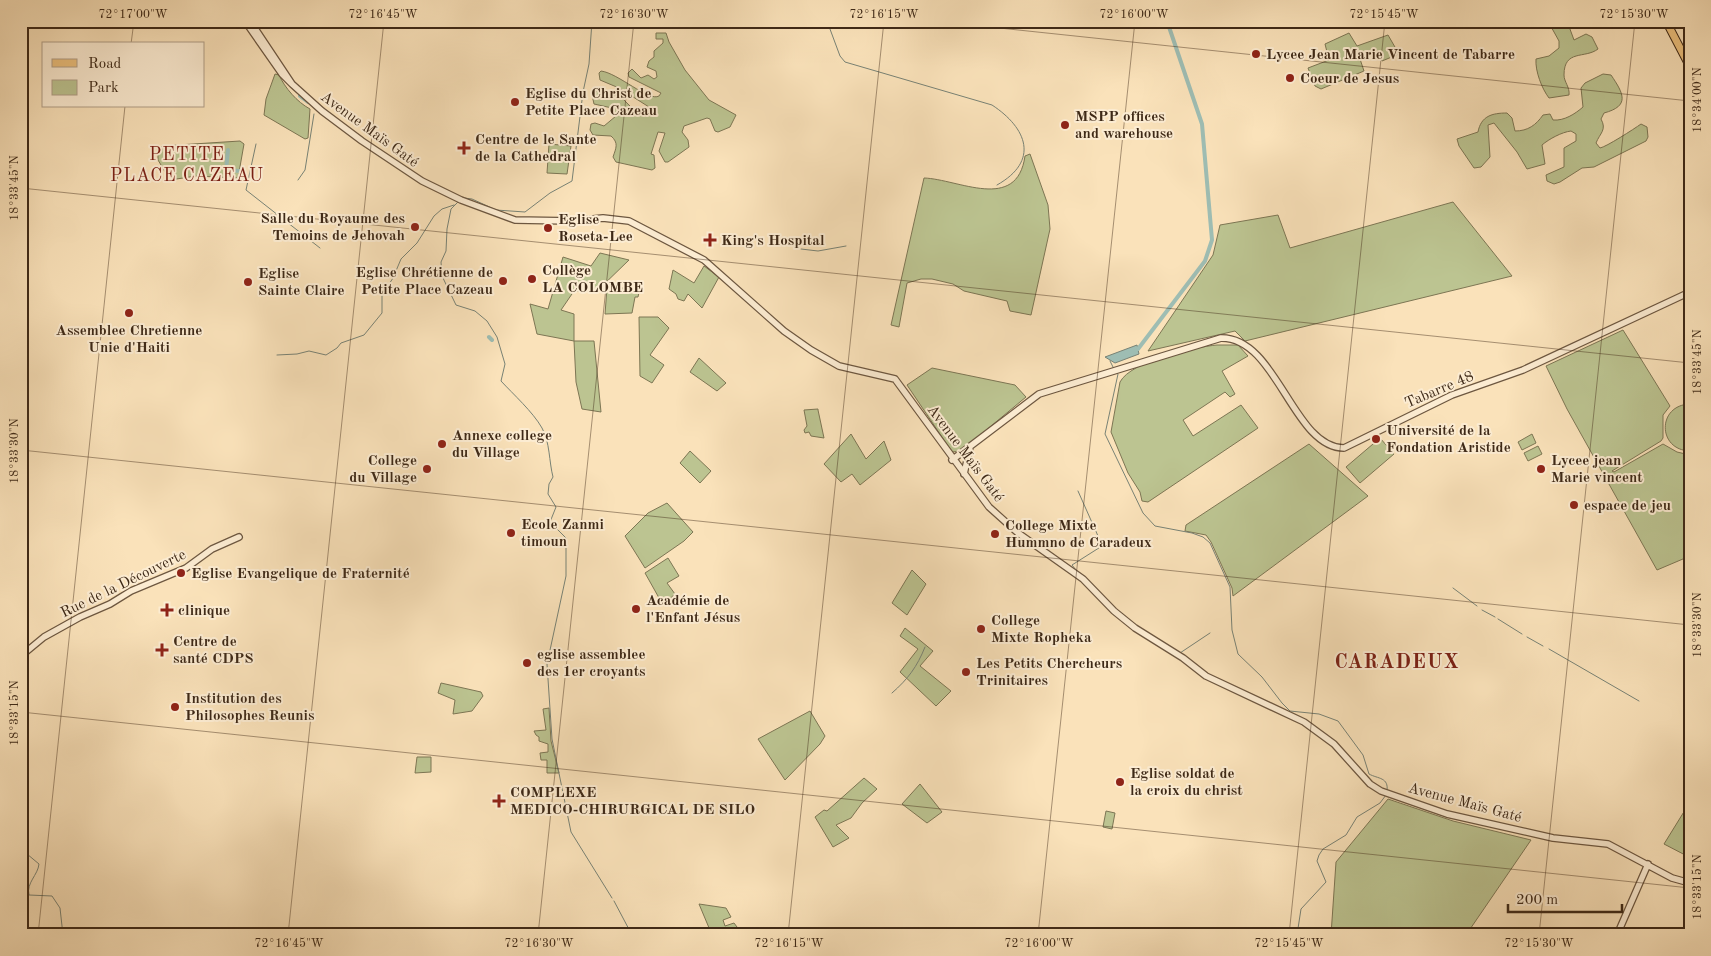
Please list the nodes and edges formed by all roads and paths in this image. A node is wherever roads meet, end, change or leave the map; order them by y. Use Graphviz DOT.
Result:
graph roads {
  1 [pos="245,21"];
  2 [pos="250,21"];
  3 [pos="1666,21"];
  4 [pos="1690,67"];
  5 [pos="292,84"];
  6 [pos="1690,292"];
  7 [pos="970,447"];
  8 [pos="952,460"];
  9 [pos="964,474"];
  10 [pos="239,537"];
  11 [pos="21,656"];
  12 [pos="1648,864"];
  13 [pos="1690,883"];
  14 [pos="1617,935"];
  1 -- 5 [label="street, Avenue Maïs Gaté"];
  2 -- 5 [label="street, Avenue Maïs Gaté"];
  3 -- 4 [label="main road"];
  5 -- 8 [label="street, Avenue Maïs Gaté"];
  6 -- 7 [label="street, Tabarre 48"];
  7 -- 8 [label="street, Tabarre 48"];
  7 -- 9 [label="street"];
  8 -- 9 [label="street, Avenue Maïs Gaté"];
  9 -- 12 [label="street, Avenue Maïs Gaté"];
  10 -- 11 [label="street, Rue de la Découverte"];
  12 -- 13 [label="street, Avenue Maïs Gaté"];
  12 -- 14 [label="street"];
}
